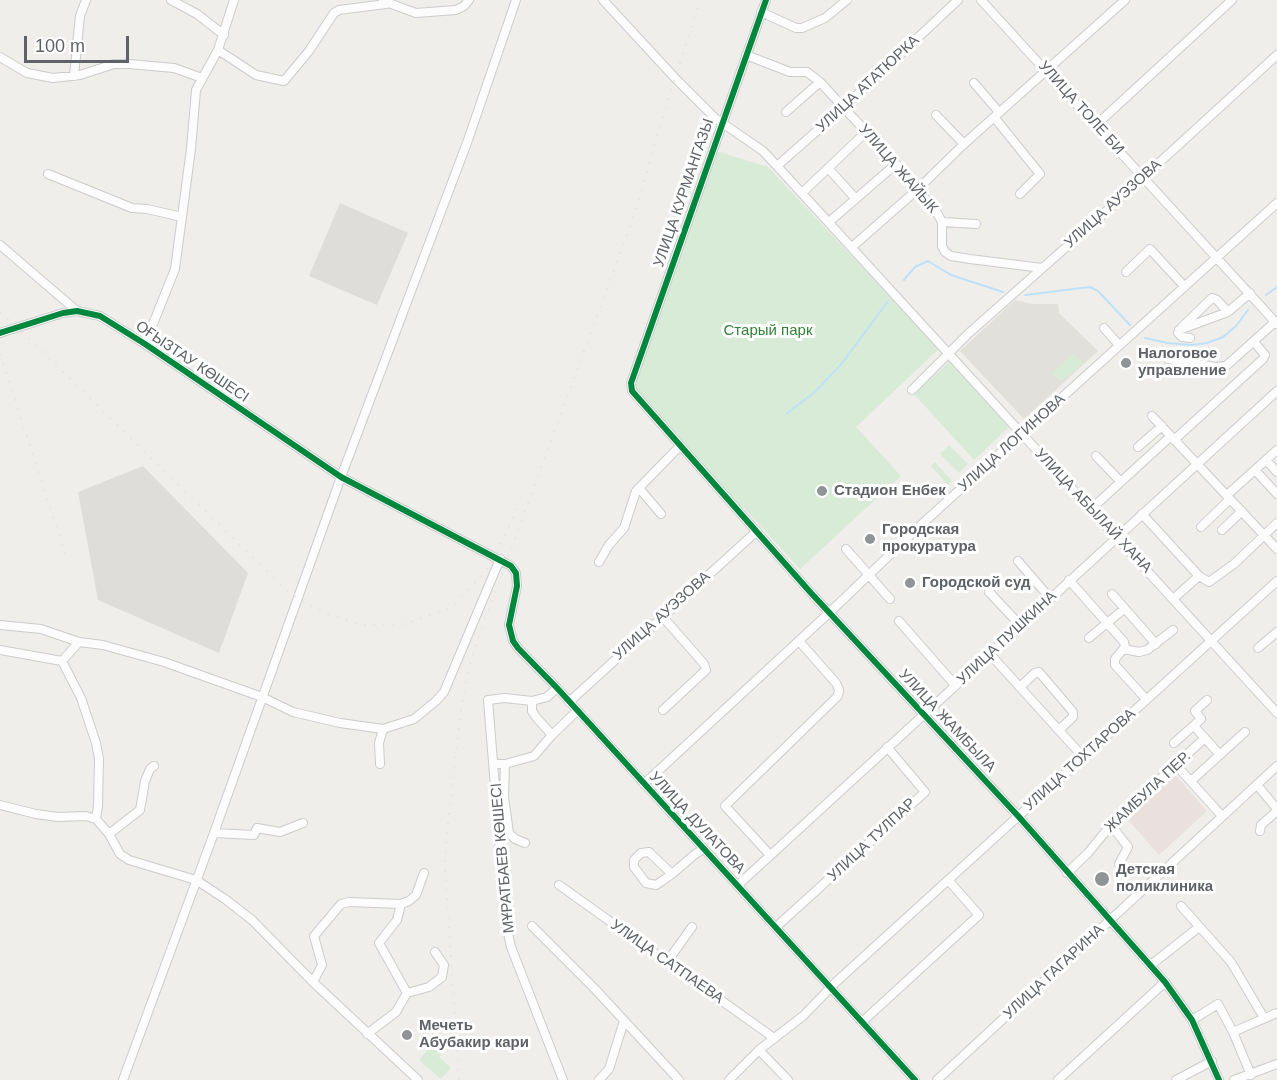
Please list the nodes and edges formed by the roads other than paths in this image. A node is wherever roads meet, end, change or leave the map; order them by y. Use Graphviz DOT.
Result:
graph roads {
  1 [pos="86,0"];
  2 [pos="171,0"];
  3 [pos="234,0"];
  4 [pos="469,0"];
  5 [pos="516,0"];
  6 [pos="603,0"];
  7 [pos="766,0"];
  8 [pos="848,0"];
  9 [pos="958,0"];
  10 [pos="981,0"];
  11 [pos="1125,0"];
  12 [pos="1233,0"];
  13 [pos="384,2"];
  14 [pos="761,12"];
  15 [pos="224,35"];
  16 [pos="218,50"];
  17 [pos="746,55"];
  18 [pos="1277,55"];
  19 [pos="0,57"];
  20 [pos="1047,71"];
  21 [pos="74,76"];
  22 [pos="202,78"];
  23 [pos="820,82"];
  24 [pos="974,83"];
  25 [pos="844,107"];
  26 [pos="786,112"];
  27 [pos="997,114"];
  28 [pos="936,115"];
  29 [pos="721,124"];
  30 [pos="1096,125"];
  31 [pos="866,132"];
  32 [pos="964,144"];
  33 [pos="896,164"];
  34 [pos="777,166"];
  35 [pos="828,168"];
  36 [pos="48,174"];
  37 [pos="1143,177"];
  38 [pos="918,189"];
  39 [pos="802,193"];
  40 [pos="1020,194"];
  41 [pos="855,198"];
  42 [pos="1277,203"];
  43 [pos="182,217"];
  44 [pos="829,222"];
  45 [pos="942,222"];
  46 [pos="976,224"];
  47 [pos="0,245"];
  48 [pos="852,247"];
  49 [pos="1217,257"];
  50 [pos="1042,267"];
  51 [pos="1126,272"];
  52 [pos="1184,286"];
  53 [pos="1250,293"];
  54 [pos="77,310"];
  55 [pos="1228,312"];
  56 [pos="1276,323"];
  57 [pos="1104,328"];
  58 [pos="1179,330"];
  59 [pos="0,333"];
  60 [pos="1190,338"];
  61 [pos="1254,342"];
  62 [pos="145,344"];
  63 [pos="1119,345"];
  64 [pos="949,353"];
  65 [pos="1168,359"];
  66 [pos="912,390"];
  67 [pos="1277,391"];
  68 [pos="634,395"];
  69 [pos="1152,416"];
  70 [pos="1162,426"];
  71 [pos="1022,434"];
  72 [pos="1172,438"];
  73 [pos="680,446"];
  74 [pos="1138,447"];
  75 [pos="1277,450"];
  76 [pos="1096,456"];
  77 [pos="1266,460"];
  78 [pos="1196,464"];
  79 [pos="1255,470"];
  80 [pos="1277,472"];
  81 [pos="341,477"];
  82 [pos="1121,482"];
  83 [pos="639,488"];
  84 [pos="1277,494"];
  85 [pos="1229,497"];
  86 [pos="1090,510"];
  87 [pos="1242,512"];
  88 [pos="661,514"];
  89 [pos="1142,514"];
  90 [pos="1277,523"];
  91 [pos="1201,527"];
  92 [pos="1222,530"];
  93 [pos="757,531"];
  94 [pos="1264,535"];
  95 [pos="1117,537"];
  96 [pos="846,549"];
  97 [pos="1277,549"];
  98 [pos="500,559"];
  99 [pos="1018,561"];
  100 [pos="599,562"];
  101 [pos="511,566"];
  102 [pos="869,575"];
  103 [pos="1199,576"];
  104 [pos="1069,580"];
  105 [pos="1277,581"];
  106 [pos="989,592"];
  107 [pos="1112,594"];
  108 [pos="890,598"];
  109 [pos="1050,598"];
  110 [pos="1173,599"];
  111 [pos="1124,609"];
  112 [pos="830,612"];
  113 [pos="662,616"];
  114 [pos="899,621"];
  115 [pos="1107,622"];
  116 [pos="0,625"];
  117 [pos="1020,625"];
  118 [pos="1173,630"];
  119 [pos="1277,632"];
  120 [pos="1089,638"];
  121 [pos="1212,640"];
  122 [pos="799,641"];
  123 [pos="79,642"];
  124 [pos="1156,644"];
  125 [pos="1258,648"];
  126 [pos="1124,649"];
  127 [pos="0,650"];
  128 [pos="989,653"];
  129 [pos="62,661"];
  130 [pos="955,686"];
  131 [pos="1020,687"];
  132 [pos="557,688"];
  133 [pos="262,697"];
  134 [pos="1146,699"];
  135 [pos="1207,700"];
  136 [pos="532,701"];
  137 [pos="569,702"];
  138 [pos="663,710"];
  139 [pos="577,711"];
  140 [pos="1277,713"];
  141 [pos="923,714"];
  142 [pos="1194,726"];
  143 [pos="383,729"];
  144 [pos="1059,730"];
  145 [pos="1245,732"];
  146 [pos="552,735"];
  147 [pos="1205,738"];
  148 [pos="1174,743"];
  149 [pos="887,747"];
  150 [pos="1220,755"];
  151 [pos="1084,758"];
  152 [pos="380,764"];
  153 [pos="495,764"];
  154 [pos="505,764"];
  155 [pos="1176,765"];
  156 [pos="154,766"];
  157 [pos="1277,766"];
  158 [pos="1191,781"];
  159 [pos="644,784"];
  160 [pos="1258,786"];
  161 [pos="0,805"];
  162 [pos="1277,810"];
  163 [pos="1222,816"];
  164 [pos="1019,817"];
  165 [pos="96,819"];
  166 [pos="303,823"];
  167 [pos="1111,825"];
  168 [pos="1260,831"];
  169 [pos="214,833"];
  170 [pos="109,834"];
  171 [pos="525,843"];
  172 [pos="703,849"];
  173 [pos="770,855"];
  174 [pos="1119,864"];
  175 [pos="424,873"];
  176 [pos="1068,873"];
  177 [pos="672,874"];
  178 [pos="196,880"];
  179 [pos="948,880"];
  180 [pos="560,885"];
  181 [pos="738,885"];
  182 [pos="401,903"];
  183 [pos="1180,906"];
  184 [pos="1110,920"];
  185 [pos="532,926"];
  186 [pos="692,927"];
  187 [pos="776,927"];
  188 [pos="1199,927"];
  189 [pos="435,952"];
  190 [pos="667,962"];
  191 [pos="1151,965"];
  192 [pos="313,982"];
  193 [pos="1166,982"];
  194 [pos="830,988"];
  195 [pos="407,993"];
  196 [pos="1277,1013"];
  197 [pos="1264,1018"];
  198 [pos="1192,1020"];
  199 [pos="624,1021"];
  200 [pos="862,1022"];
  201 [pos="1233,1032"];
  202 [pos="367,1034"];
  203 [pos="774,1038"];
  204 [pos="759,1050"];
  205 [pos="1212,1061"];
  206 [pos="1276,1067"];
  207 [pos="1251,1075"];
  208 [pos="123,1080"];
  209 [pos="418,1080"];
  210 [pos="562,1080"];
  211 [pos="599,1080"];
  212 [pos="679,1080"];
  213 [pos="729,1080"];
  214 [pos="788,1080"];
  215 [pos="915,1080"];
  216 [pos="937,1080"];
  217 [pos="1058,1080"];
  218 [pos="1176,1080"];
  219 [pos="1219,1080"];
  220 [pos="1234,1080"];
  1 -- 21 [label="street"];
  2 -- 15 [label="street"];
  3 -- 15 [label="street"];
  4 -- 13 [label="street"];
  5 -- 81 [label="street"];
  6 -- 29 [label="street, УЛИЦА АБЫЛАЙ ХАНА"];
  7 -- 14 [label="street, УЛИЦА КУРМАНГАЗЫ"];
  8 -- 14 [label="street"];
  9 -- 25 [label="street, УЛИЦА АТАТЮРКА"];
  10 -- 20 [label="street, УЛИЦА ТОЛЕ БИ"];
  11 -- 20 [label="street"];
  12 -- 30 [label="street"];
  13 -- 16 [label="street"];
  14 -- 17 [label="street, УЛИЦА КУРМАНГАЗЫ"];
  15 -- 16 [label="street"];
  16 -- 22 [label="street"];
  17 -- 23 [label="street, УЛИЦА ЖАЙЫК"];
  17 -- 29 [label="street, УЛИЦА КУРМАНГАЗЫ"];
  18 -- 37 [label="street, УЛИЦА АУЭЗОВА"];
  19 -- 21 [label="street"];
  20 -- 27 [label="street"];
  20 -- 30 [label="street, УЛИЦА ТОЛЕ БИ"];
  21 -- 22 [label="street"];
  22 -- 43 [label="street"];
  23 -- 25 [label="street, УЛИЦА ЖАЙЫК"];
  23 -- 26 [label="street"];
  24 -- 27 [label="street"];
  25 -- 31 [label="street, УЛИЦА ЖАЙЫК"];
  25 -- 34 [label="street, УЛИЦА АТАТЮРКА"];
  27 -- 32 [label="street"];
  27 -- 40 [label="street"];
  28 -- 32 [label="street"];
  29 -- 34 [label="street, УЛИЦА АБЫЛАЙ ХАНА"];
  29 -- 68 [label="street, УЛИЦА КУРМАНГАЗЫ"];
  30 -- 37 [label="street, УЛИЦА ТОЛЕ БИ"];
  31 -- 33 [label="street, УЛИЦА ЖАЙЫК"];
  31 -- 35 [label="street"];
  32 -- 38 [label="street"];
  33 -- 38 [label="street, УЛИЦА ЖАЙЫК"];
  33 -- 41 [label="street"];
  34 -- 39 [label="street, УЛИЦА АБЫЛАЙ ХАНА"];
  35 -- 39 [label="street"];
  35 -- 41 [label="street"];
  36 -- 43 [label="street"];
  37 -- 49 [label="street, УЛИЦА ТОЛЕ БИ"];
  37 -- 50 [label="street, УЛИЦА АУЭЗОВА"];
  38 -- 45 [label="street, УЛИЦА ЖАЙЫК"];
  38 -- 48 [label="street"];
  39 -- 44 [label="street, УЛИЦА АБЫЛАЙ ХАНА"];
  41 -- 44 [label="street"];
  42 -- 49 [label="street, УЛИЦА ЛОГИНОВА"];
  43 -- 62 [label="street"];
  44 -- 48 [label="street, УЛИЦА АБЫЛАЙ ХАНА"];
  45 -- 46 [label="street"];
  45 -- 50 [label="street, УЛИЦА ЖАЙЫК"];
  47 -- 54 [label="street"];
  48 -- 64 [label="street, УЛИЦА АБЫЛАЙ ХАНА"];
  49 -- 52 [label="street, УЛИЦА ЛОГИНОВА"];
  49 -- 53 [label="street, УЛИЦА ТОЛЕ БИ"];
  50 -- 64 [label="street, УЛИЦА АУЭЗОВА"];
  51 -- 52 [label="street"];
  52 -- 63 [label="street, УЛИЦА ЛОГИНОВА"];
  53 -- 55 [label="street"];
  53 -- 56 [label="street, УЛИЦА ТОЛЕ БИ"];
  54 -- 59 [label="street"];
  54 -- 62 [label="street, ОҒЫЗТАУ КӨШЕСІ"];
  55 -- 58 [label="street"];
  55 -- 58 [label="street"];
  56 -- 61 [label="street"];
  57 -- 63 [label="street"];
  58 -- 60 [label="street"];
  61 -- 65 [label="street"];
  61 -- 72 [label="street"];
  62 -- 81 [label="street, ОҒЫЗТАУ КӨШЕСІ"];
  63 -- 71 [label="street, УЛИЦА ЛОГИНОВА"];
  64 -- 66 [label="street, УЛИЦА АУЭЗОВА"];
  64 -- 71 [label="street, УЛИЦА АБЫЛАЙ ХАНА"];
  67 -- 78 [label="street, УЛИЦА ПУШКИНА"];
  68 -- 73 [label="street, УЛИЦА ЖАМБЫЛА"];
  69 -- 70 [label="street"];
  70 -- 72 [label="street"];
  70 -- 74 [label="street"];
  71 -- 86 [label="street, УЛИЦА АБЫЛАЙ ХАНА"];
  71 -- 102 [label="street, УЛИЦА ЛОГИНОВА"];
  72 -- 78 [label="street"];
  72 -- 82 [label="street"];
  73 -- 83 [label="street"];
  73 -- 93 [label="street, УЛИЦА ЖАМБЫЛА"];
  75 -- 77 [label="street"];
  76 -- 82 [label="street"];
  77 -- 79 [label="street"];
  77 -- 80 [label="street"];
  78 -- 85 [label="street"];
  78 -- 89 [label="street, УЛИЦА ПУШКИНА"];
  79 -- 84 [label="street"];
  79 -- 85 [label="street"];
  81 -- 98 [label="street, ОҒЫЗТАУ КӨШЕСІ"];
  81 -- 133 [label="street"];
  82 -- 86 [label="street"];
  83 -- 88 [label="street"];
  83 -- 100 [label="street"];
  85 -- 87 [label="street"];
  85 -- 91 [label="street"];
  86 -- 95 [label="street, УЛИЦА АБЫЛАЙ ХАНА"];
  87 -- 92 [label="street"];
  87 -- 94 [label="street"];
  89 -- 95 [label="street, УЛИЦА ПУШКИНА"];
  89 -- 103 [label="street"];
  90 -- 94 [label="street"];
  93 -- 112 [label="street, УЛИЦА ЖАМБЫЛА"];
  93 -- 113 [label="street, УЛИЦА АУЭЗОВА"];
  94 -- 97 [label="street"];
  94 -- 103 [label="street"];
  95 -- 104 [label="street, УЛИЦА ПУШКИНА"];
  95 -- 110 [label="street, УЛИЦА АБЫЛАЙ ХАНА"];
  96 -- 102 [label="street"];
  98 -- 101 [label="street, ОҒЫЗТАУ КӨШЕСІ"];
  98 -- 143 [label="street"];
  99 -- 109 [label="street"];
  101 -- 132 [label="street, УЛИЦА ДУЛАТОВА"];
  102 -- 108 [label="street"];
  102 -- 112 [label="street, УЛИЦА ЛОГИНОВА"];
  103 -- 110 [label="street"];
  104 -- 109 [label="street, УЛИЦА ПУШКИНА"];
  104 -- 115 [label="street"];
  105 -- 121 [label="street, УЛИЦА ТОХТАРОВА"];
  106 -- 117 [label="street"];
  107 -- 111 [label="street"];
  109 -- 117 [label="street, УЛИЦА ПУШКИНА"];
  110 -- 121 [label="street, УЛИЦА АБЫЛАЙ ХАНА"];
  111 -- 115 [label="street"];
  111 -- 124 [label="street"];
  112 -- 122 [label="street, УЛИЦА ЛОГИНОВА"];
  112 -- 141 [label="street, УЛИЦА ЖАМБЫЛА"];
  113 -- 137 [label="street, УЛИЦА АУЭЗОВА"];
  113 -- 138 [label="street"];
  114 -- 130 [label="street"];
  115 -- 120 [label="street"];
  115 -- 126 [label="street"];
  116 -- 123 [label="street"];
  117 -- 128 [label="street, УЛИЦА ПУШКИНА"];
  118 -- 124 [label="street"];
  119 -- 125 [label="street"];
  121 -- 134 [label="street, УЛИЦА ТОХТАРОВА"];
  121 -- 140 [label="street, УЛИЦА АБЫЛАЙ ХАНА"];
  122 -- 159 [label="street, УЛИЦА ЛОГИНОВА"];
  122 -- 173 [label="street"];
  123 -- 129 [label="street"];
  123 -- 133 [label="street"];
  124 -- 126 [label="street"];
  126 -- 134 [label="street"];
  127 -- 129 [label="street"];
  128 -- 130 [label="street, УЛИЦА ПУШКИНА"];
  128 -- 131 [label="street"];
  129 -- 165 [label="street"];
  130 -- 141 [label="street, УЛИЦА ПУШКИНА"];
  131 -- 144 [label="street"];
  131 -- 144 [label="street"];
  132 -- 136 [label="street"];
  132 -- 137 [label="street, УЛИЦА ДУЛАТОВА"];
  133 -- 143 [label="street"];
  133 -- 169 [label="street"];
  134 -- 151 [label="street, УЛИЦА ТОХТАРОВА"];
  135 -- 142 [label="street"];
  136 -- 146 [label="street"];
  136 -- 153 [label="street, МҰРАТБАЕВ КӨШЕСІ"];
  137 -- 139 [label="street, УЛИЦА ДУЛАТОВА"];
  139 -- 146 [label="street"];
  139 -- 159 [label="street, УЛИЦА ДУЛАТОВА"];
  141 -- 149 [label="street, УЛИЦА ПУШКИНА"];
  141 -- 164 [label="street, УЛИЦА ЖАМБЫЛА"];
  142 -- 147 [label="street"];
  142 -- 148 [label="street"];
  143 -- 152 [label="street"];
  144 -- 151 [label="street"];
  145 -- 150 [label="street"];
  146 -- 154 [label="street"];
  147 -- 150 [label="street"];
  147 -- 155 [label="street, ЖАМБУЛА ПЕР."];
  149 -- 173 [label="street, УЛИЦА ПУШКИНА"];
  149 -- 187 [label="street, УЛИЦА ТУЛПАР"];
  150 -- 158 [label="street"];
  151 -- 164 [label="street, УЛИЦА ТОХТАРОВА"];
  153 -- 154 [label="street"];
  153 -- 210 [label="street, МҰРАТБАЕВ КӨШЕСІ"];
  154 -- 171 [label="street"];
  155 -- 158 [label="street"];
  155 -- 167 [label="street, ЖАМБУЛА ПЕР."];
  156 -- 170 [label="street"];
  157 -- 160 [label="street, УЛИЦА ГАГАРИНА"];
  158 -- 163 [label="street"];
  159 -- 172 [label="street, УЛИЦА ДУЛАТОВА"];
  160 -- 162 [label="street"];
  160 -- 163 [label="street, УЛИЦА ГАГАРИНА"];
  161 -- 165 [label="street"];
  162 -- 168 [label="street"];
  163 -- 184 [label="street, УЛИЦА ГАГАРИНА"];
  164 -- 176 [label="street, УЛИЦА ЖАМБЫЛА"];
  164 -- 179 [label="street, УЛИЦА ТОХТАРОВА"];
  165 -- 170 [label="street"];
  166 -- 169 [label="street"];
  167 -- 174 [label="street"];
  167 -- 176 [label="street, ЖАМБУЛА ПЕР."];
  169 -- 178 [label="street"];
  170 -- 178 [label="street"];
  172 -- 177 [label="street"];
  172 -- 181 [label="street, УЛИЦА ДУЛАТОВА"];
  173 -- 181 [label="street, УЛИЦА ПУШКИНА"];
  175 -- 182 [label="street"];
  176 -- 184 [label="street, УЛИЦА ЖАМБЫЛА"];
  177 -- 177 [label="street"];
  178 -- 192 [label="street"];
  178 -- 208 [label="street"];
  179 -- 194 [label="street, УЛИЦА ТОХТАРОВА"];
  179 -- 200 [label="street"];
  180 -- 190 [label="street, УЛИЦА САТПАЕВА"];
  181 -- 187 [label="street, УЛИЦА ДУЛАТОВА"];
  182 -- 192 [label="street"];
  182 -- 195 [label="street"];
  183 -- 188 [label="street"];
  184 -- 191 [label="street, УЛИЦА ЖАМБЫЛА"];
  184 -- 216 [label="street, УЛИЦА ГАГАРИНА"];
  185 -- 199 [label="street, МҰРАТБАЕВ КӨШЕСІ"];
  186 -- 190 [label="street"];
  187 -- 194 [label="street, УЛИЦА ДУЛАТОВА"];
  188 -- 191 [label="street"];
  188 -- 197 [label="street"];
  189 -- 195 [label="street"];
  190 -- 203 [label="street, УЛИЦА САТПАЕВА"];
  191 -- 193 [label="street, УЛИЦА ЖАМБЫЛА"];
  192 -- 202 [label="street"];
  193 -- 198 [label="street, УЛИЦА ЖАМБЫЛА"];
  193 -- 217 [label="street"];
  194 -- 200 [label="street, УЛИЦА ДУЛАТОВА"];
  194 -- 203 [label="street, УЛИЦА ТОХТАРОВА"];
  195 -- 202 [label="street"];
  196 -- 197 [label="street"];
  197 -- 201 [label="street"];
  198 -- 201 [label="street"];
  198 -- 205 [label="street, УЛИЦА ЖАМБЫЛА"];
  199 -- 211 [label="street"];
  199 -- 212 [label="street, МҰРАТБАЕВ КӨШЕСІ"];
  200 -- 215 [label="street, УЛИЦА ДУЛАТОВА"];
  201 -- 207 [label="street"];
  202 -- 209 [label="street"];
  203 -- 204 [label="street"];
  204 -- 213 [label="street"];
  204 -- 214 [label="street"];
  205 -- 218 [label="street"];
  205 -- 219 [label="street, УЛИЦА ЖАМБЫЛА"];
  206 -- 207 [label="street"];
  207 -- 220 [label="street"];
}
